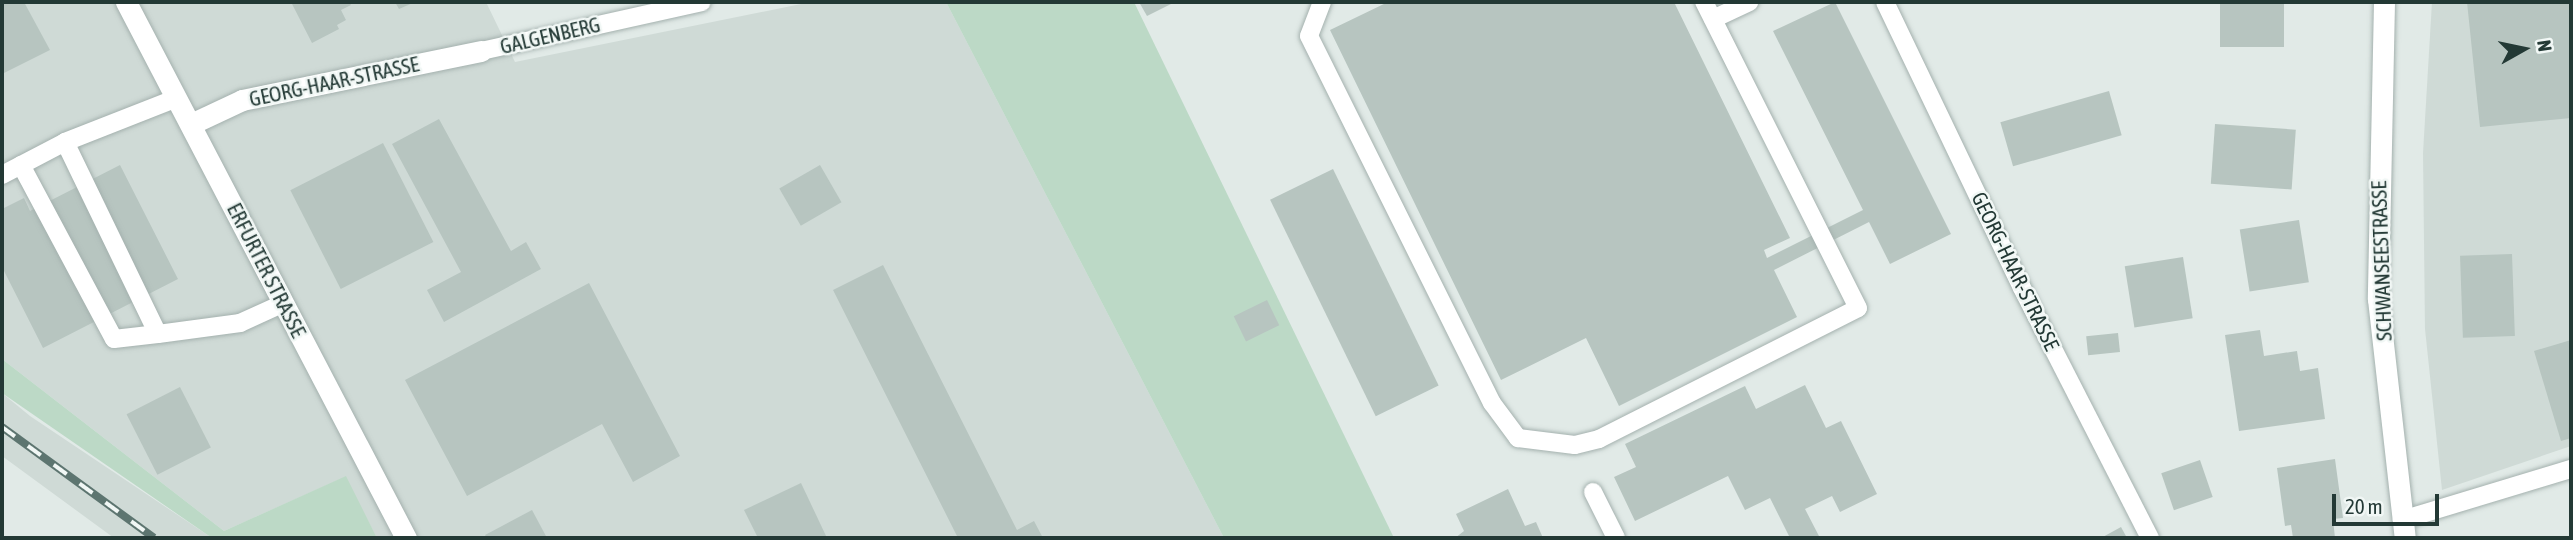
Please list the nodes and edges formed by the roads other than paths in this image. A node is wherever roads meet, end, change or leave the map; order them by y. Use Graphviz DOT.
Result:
graph roads {
  1 [pos="126,2"];
  2 [pos="702,2"];
  3 [pos="1322,2"];
  4 [pos="1704,2"];
  5 [pos="1749,2"];
  6 [pos="1885,2"];
  7 [pos="2384,2"];
  8 [pos="1713,19"];
  9 [pos="481,51"];
  10 [pos="177,98"];
  11 [pos="191,124"];
  12 [pos="65,142"];
  13 [pos="21,165"];
  14 [pos="2,175"];
  15 [pos="284,303"];
  16 [pos="158,334"];
  17 [pos="2571,469"];
  18 [pos="1593,492"];
  19 [pos="2404,529"];
  20 [pos="406,538"];
  21 [pos="1616,538"];
  22 [pos="2150,538"];
  1 -- 10 [label="street, ERFURTER STRASSE"];
  2 -- 9 [label="lane, GALGENBERG"];
  3 -- 8 [label="lane"];
  4 -- 8 [label="lane"];
  5 -- 8 [label="lane"];
  6 -- 22 [label="lane, GEORG-HAAR-STRASSE"];
  7 -- 19 [label="street, SCHWANSEESTRASSE"];
  9 -- 11 [label="street, GEORG-HAAR-STRASSE"];
  10 -- 11 [label="street, ERFURTER STRASSE"];
  10 -- 12 [label="lane"];
  11 -- 15 [label="street, ERFURTER STRASSE"];
  12 -- 13 [label="lane"];
  12 -- 16 [label="lane"];
  13 -- 14 [label="lane"];
  13 -- 16 [label="lane"];
  15 -- 16 [label="lane"];
  15 -- 20 [label="street, ERFURTER STRASSE"];
  17 -- 19 [label="lane, SCHWANSEESTRASSE"];
  18 -- 21 [label="lane"];
}
